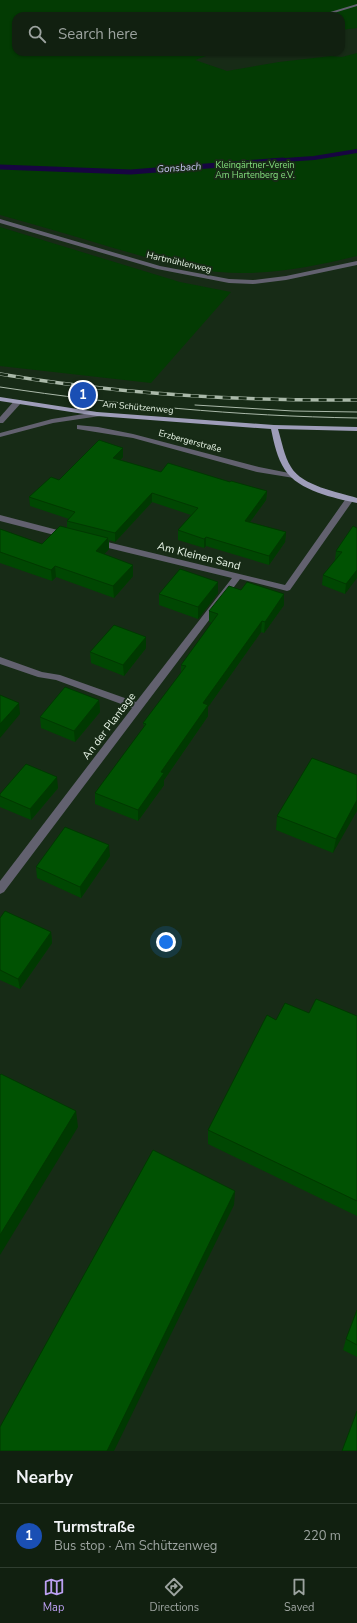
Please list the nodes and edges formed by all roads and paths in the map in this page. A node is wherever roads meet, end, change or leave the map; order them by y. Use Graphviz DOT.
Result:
graph roads {
  1 [pos="357,5"];
  2 [pos="333,12"];
  3 [pos="0,221"];
  4 [pos="357,263"];
  5 [pos="0,399"];
  6 [pos="18,402"];
  7 [pos="97,414"];
  8 [pos="0,421"];
  9 [pos="80,427"];
  10 [pos="274,427"];
  11 [pos="357,429"];
  12 [pos="0,435"];
  13 [pos="294,476"];
  14 [pos="354,500"];
  15 [pos="0,518"];
  16 [pos="236,577"];
  17 [pos="0,660"];
  18 [pos="139,707"];
  19 [pos="0,889"];
  1 -- 2 [label="street"];
  3 -- 4 [label="street, Hartmühlenweg"];
  5 -- 6 [label="main road, Am Schützenweg"];
  6 -- 7 [label="main road, Am Schützenweg"];
  6 -- 8 [label="street"];
  7 -- 10 [label="main road, Am Schützenweg"];
  7 -- 12 [label="street"];
  9 -- 13 [label="street, Erzbergerstraße"];
  10 -- 11 [label="main road, Am Schützenweg"];
  10 -- 13 [label="main road"];
  13 -- 14 [label="main road, Erzbergerstraße"];
  14 -- 16 [label="street, Am Kleinen Sand"];
  15 -- 16 [label="street, Am Kleinen Sand"];
  16 -- 18 [label="street, An der Plantage"];
  17 -- 18 [label="street"];
  18 -- 19 [label="street, An der Plantage"];
}
